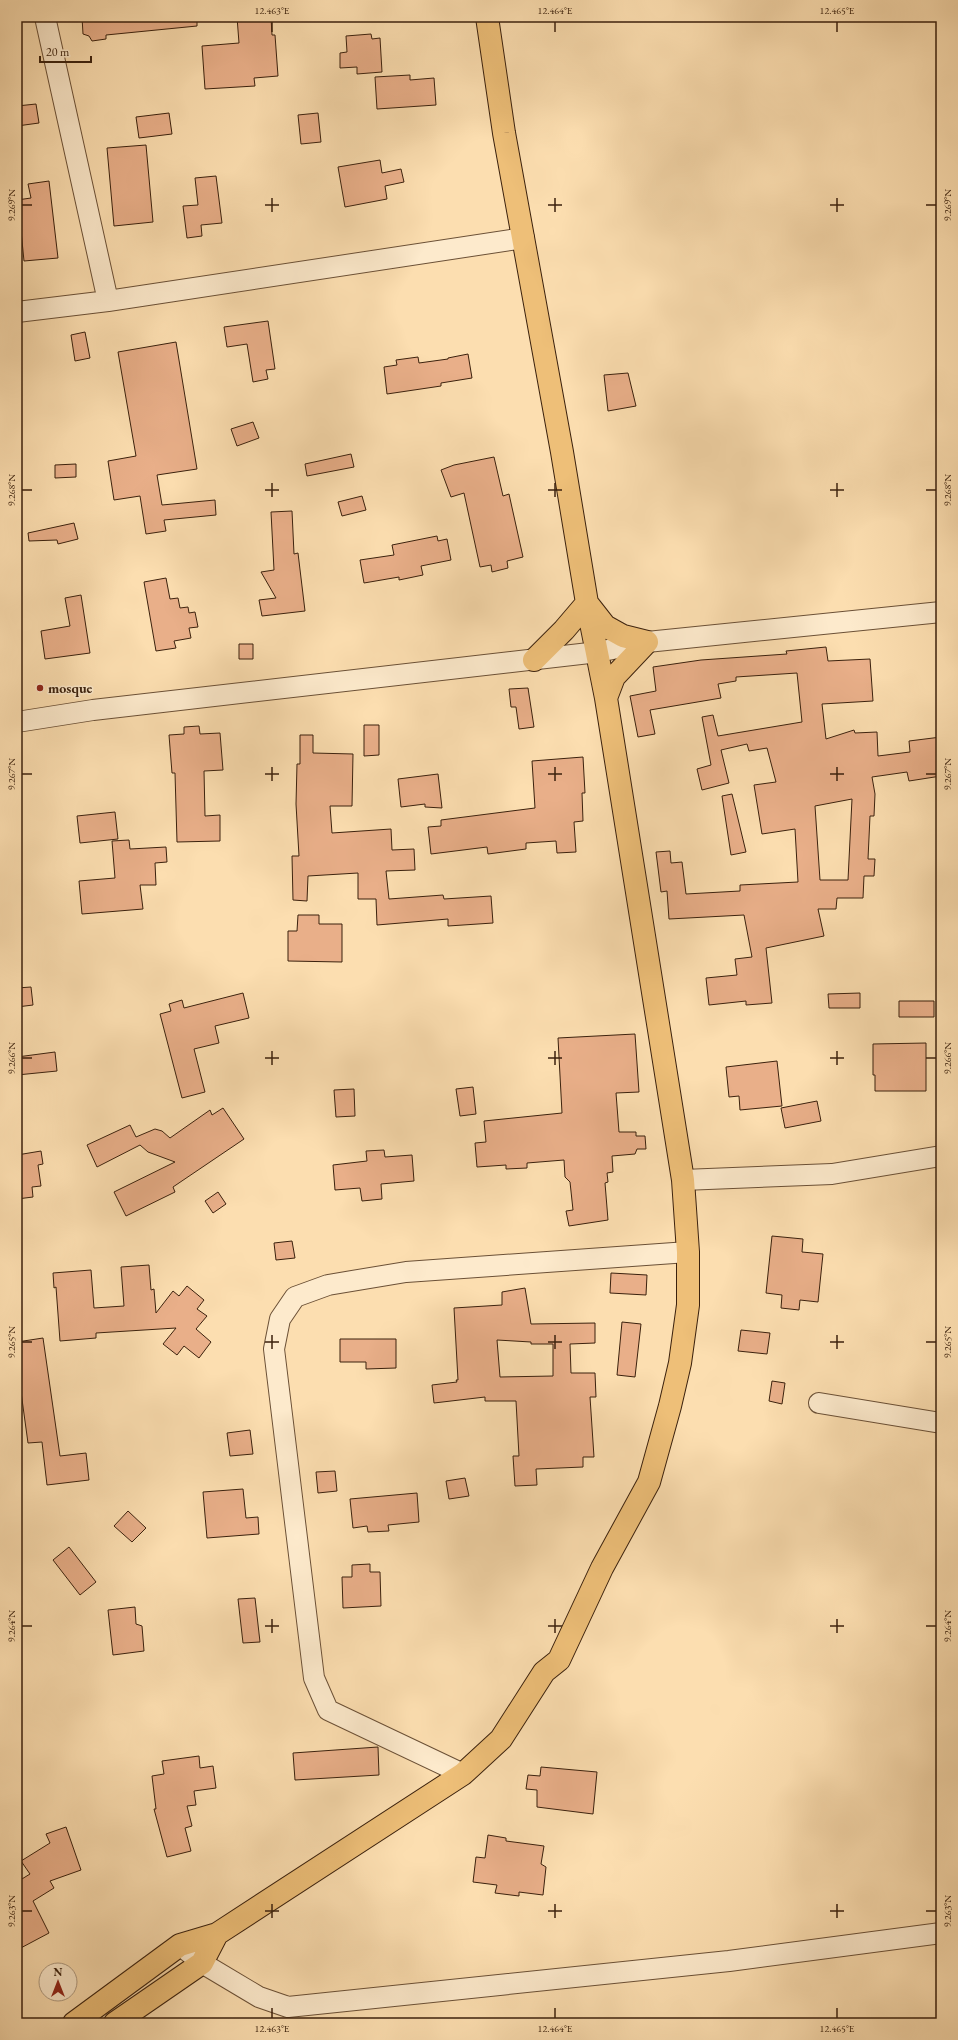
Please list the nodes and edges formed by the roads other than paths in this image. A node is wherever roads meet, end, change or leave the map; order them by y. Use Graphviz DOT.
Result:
graph roads {
  1 [pos="45,17"];
  2 [pos="487,17"];
  3 [pos="524,238"];
  4 [pos="108,301"];
  5 [pos="17,312"];
  6 [pos="587,603"];
  7 [pos="941,612"];
  8 [pos="647,642"];
  9 [pos="598,652"];
  10 [pos="534,660"];
  11 [pos="606,698"];
  12 [pos="17,722"];
  13 [pos="941,1156"];
  14 [pos="683,1180"];
  15 [pos="688,1252"];
  16 [pos="819,1403"];
  17 [pos="941,1423"];
  18 [pos="463,1774"];
  19 [pos="941,1933"];
  20 [pos="217,1934"];
  21 [pos="180,1945"];
  22 [pos="202,1963"];
  23 [pos="74,2023"];
  24 [pos="115,2023"];
  1 -- 4 [label="street"];
  2 -- 3 [label="main road"];
  3 -- 4 [label="street"];
  3 -- 6 [label="main road"];
  4 -- 5 [label="street"];
  6 -- 8 [label="main road"];
  6 -- 9 [label="main road"];
  6 -- 10 [label="main road"];
  7 -- 8 [label="street"];
  8 -- 9 [label="street"];
  8 -- 11 [label="main road"];
  9 -- 10 [label="street"];
  9 -- 11 [label="main road"];
  10 -- 12 [label="street"];
  11 -- 14 [label="main road"];
  13 -- 14 [label="street"];
  14 -- 15 [label="main road"];
  15 -- 18 [label="main road"];
  15 -- 18 [label="street"];
  16 -- 17 [label="street"];
  18 -- 20 [label="main road"];
  19 -- 22 [label="street"];
  20 -- 21 [label="main road"];
  20 -- 22 [label="main road"];
  21 -- 22 [label="street"];
  21 -- 23 [label="main road"];
  22 -- 24 [label="main road"];
}
